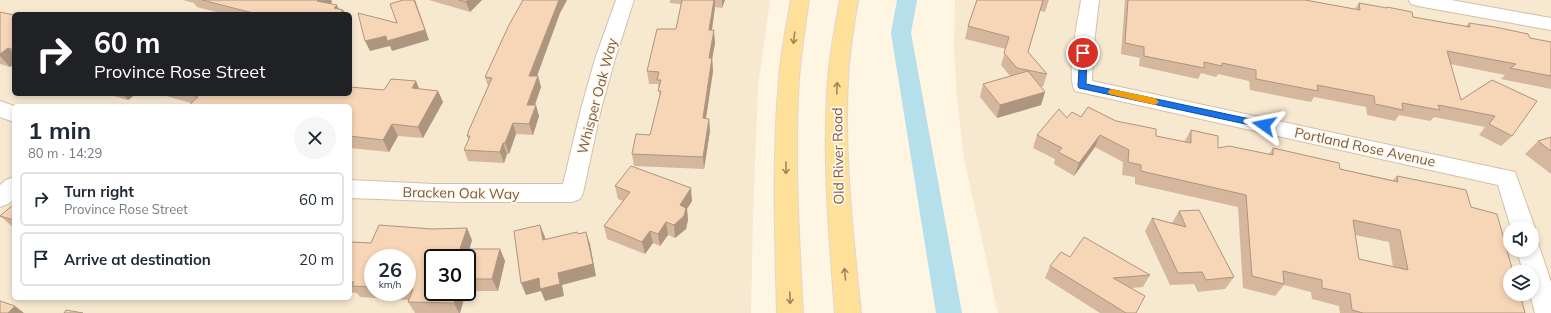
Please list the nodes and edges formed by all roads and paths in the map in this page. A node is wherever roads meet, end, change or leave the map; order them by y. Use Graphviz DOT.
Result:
graph roads {
  1 [pos="625,0"];
  2 [pos="800,0"];
  3 [pos="849,0"];
  4 [pos="1090,0"];
  5 [pos="1418,0"];
  6 [pos="1551,24"];
  7 [pos="0,109"];
  8 [pos="12,113"];
  9 [pos="12,188"];
  10 [pos="352,189"];
  11 [pos="572,193"];
  12 [pos="0,198"];
  13 [pos="1521,221"];
  14 [pos="1531,257"];
  15 [pos="790,313"];
  16 [pos="848,313"];
  17 [pos="1548,313"];
  1 -- 11 [label="street, Whisper Oak Way"];
  2 -- 15 [label="main road, one-way"];
  16 -- 3 [label="main road, Old River Road, one-way"];
  4 -- 13 [label="street, Portland Rose Avenue"];
  5 -- 6 [label="street"];
  7 -- 8 [label="street"];
  9 -- 12 [label="street"];
  10 -- 11 [label="street, Bracken Oak Way"];
  14 -- 17 [label="street"];
}
